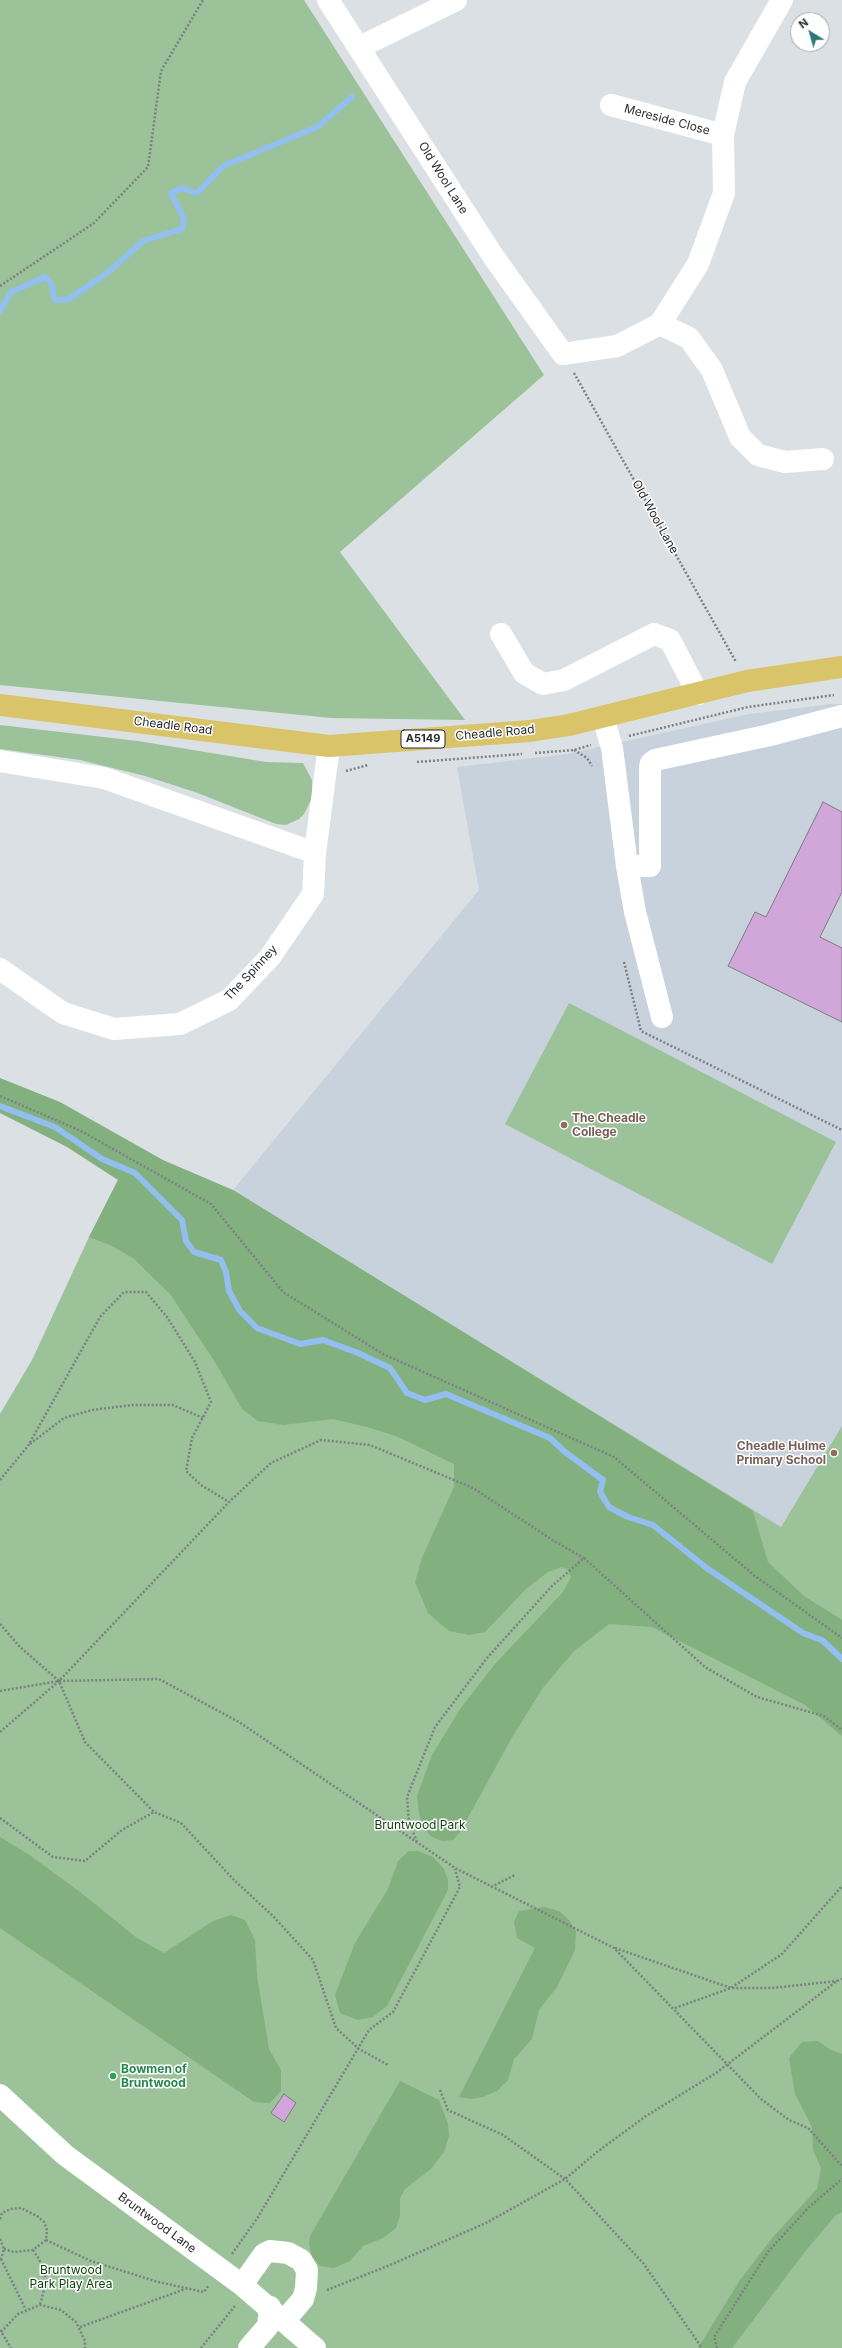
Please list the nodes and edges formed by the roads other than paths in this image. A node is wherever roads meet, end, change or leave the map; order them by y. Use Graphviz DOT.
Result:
graph roads {
  1 [pos="328,0"];
  2 [pos="456,0"];
  3 [pos="782,0"];
  4 [pos="360,47"];
  5 [pos="611,105"];
  6 [pos="723,135"];
  7 [pos="660,324"];
  8 [pos="823,459"];
  9 [pos="501,634"];
  10 [pos="842,667"];
  11 [pos="698,694"];
  12 [pos="0,704"];
  13 [pos="842,716"];
  14 [pos="604,717"];
  15 [pos="329,746"];
  16 [pos="0,762"];
  17 [pos="315,854"];
  18 [pos="627,866"];
  19 [pos="0,969"];
  20 [pos="662,1017"];
  21 [pos="0,2096"];
  22 [pos="245,2288"];
  23 [pos="277,2314"];
  24 [pos="248,2348"];
  25 [pos="314,2348"];
  1 -- 4 [label="street, Old Wool Lane"];
  2 -- 4 [label="street"];
  3 -- 6 [label="street"];
  4 -- 7 [label="street, Old Wool Lane"];
  5 -- 6 [label="street, Mereside Close"];
  6 -- 7 [label="street"];
  7 -- 8 [label="street"];
  9 -- 11 [label="street"];
  10 -- 11 [label="main road, Cheadle Road / A5149"];
  11 -- 14 [label="main road, Cheadle Road / A5149"];
  12 -- 15 [label="main road, Cheadle Road / A5149"];
  13 -- 18 [label="street"];
  14 -- 15 [label="main road, Cheadle Road / A5149"];
  14 -- 18 [label="street"];
  15 -- 17 [label="street, The Spinney"];
  16 -- 17 [label="street"];
  17 -- 19 [label="street, The Spinney"];
  18 -- 20 [label="street"];
  21 -- 22 [label="street, Bruntwood Lane"];
  22 -- 23 [label="street, Bruntwood Lane"];
  22 -- 23 [label="street"];
  23 -- 24 [label="street"];
  23 -- 25 [label="street, Bruntwood Lane"];
}
